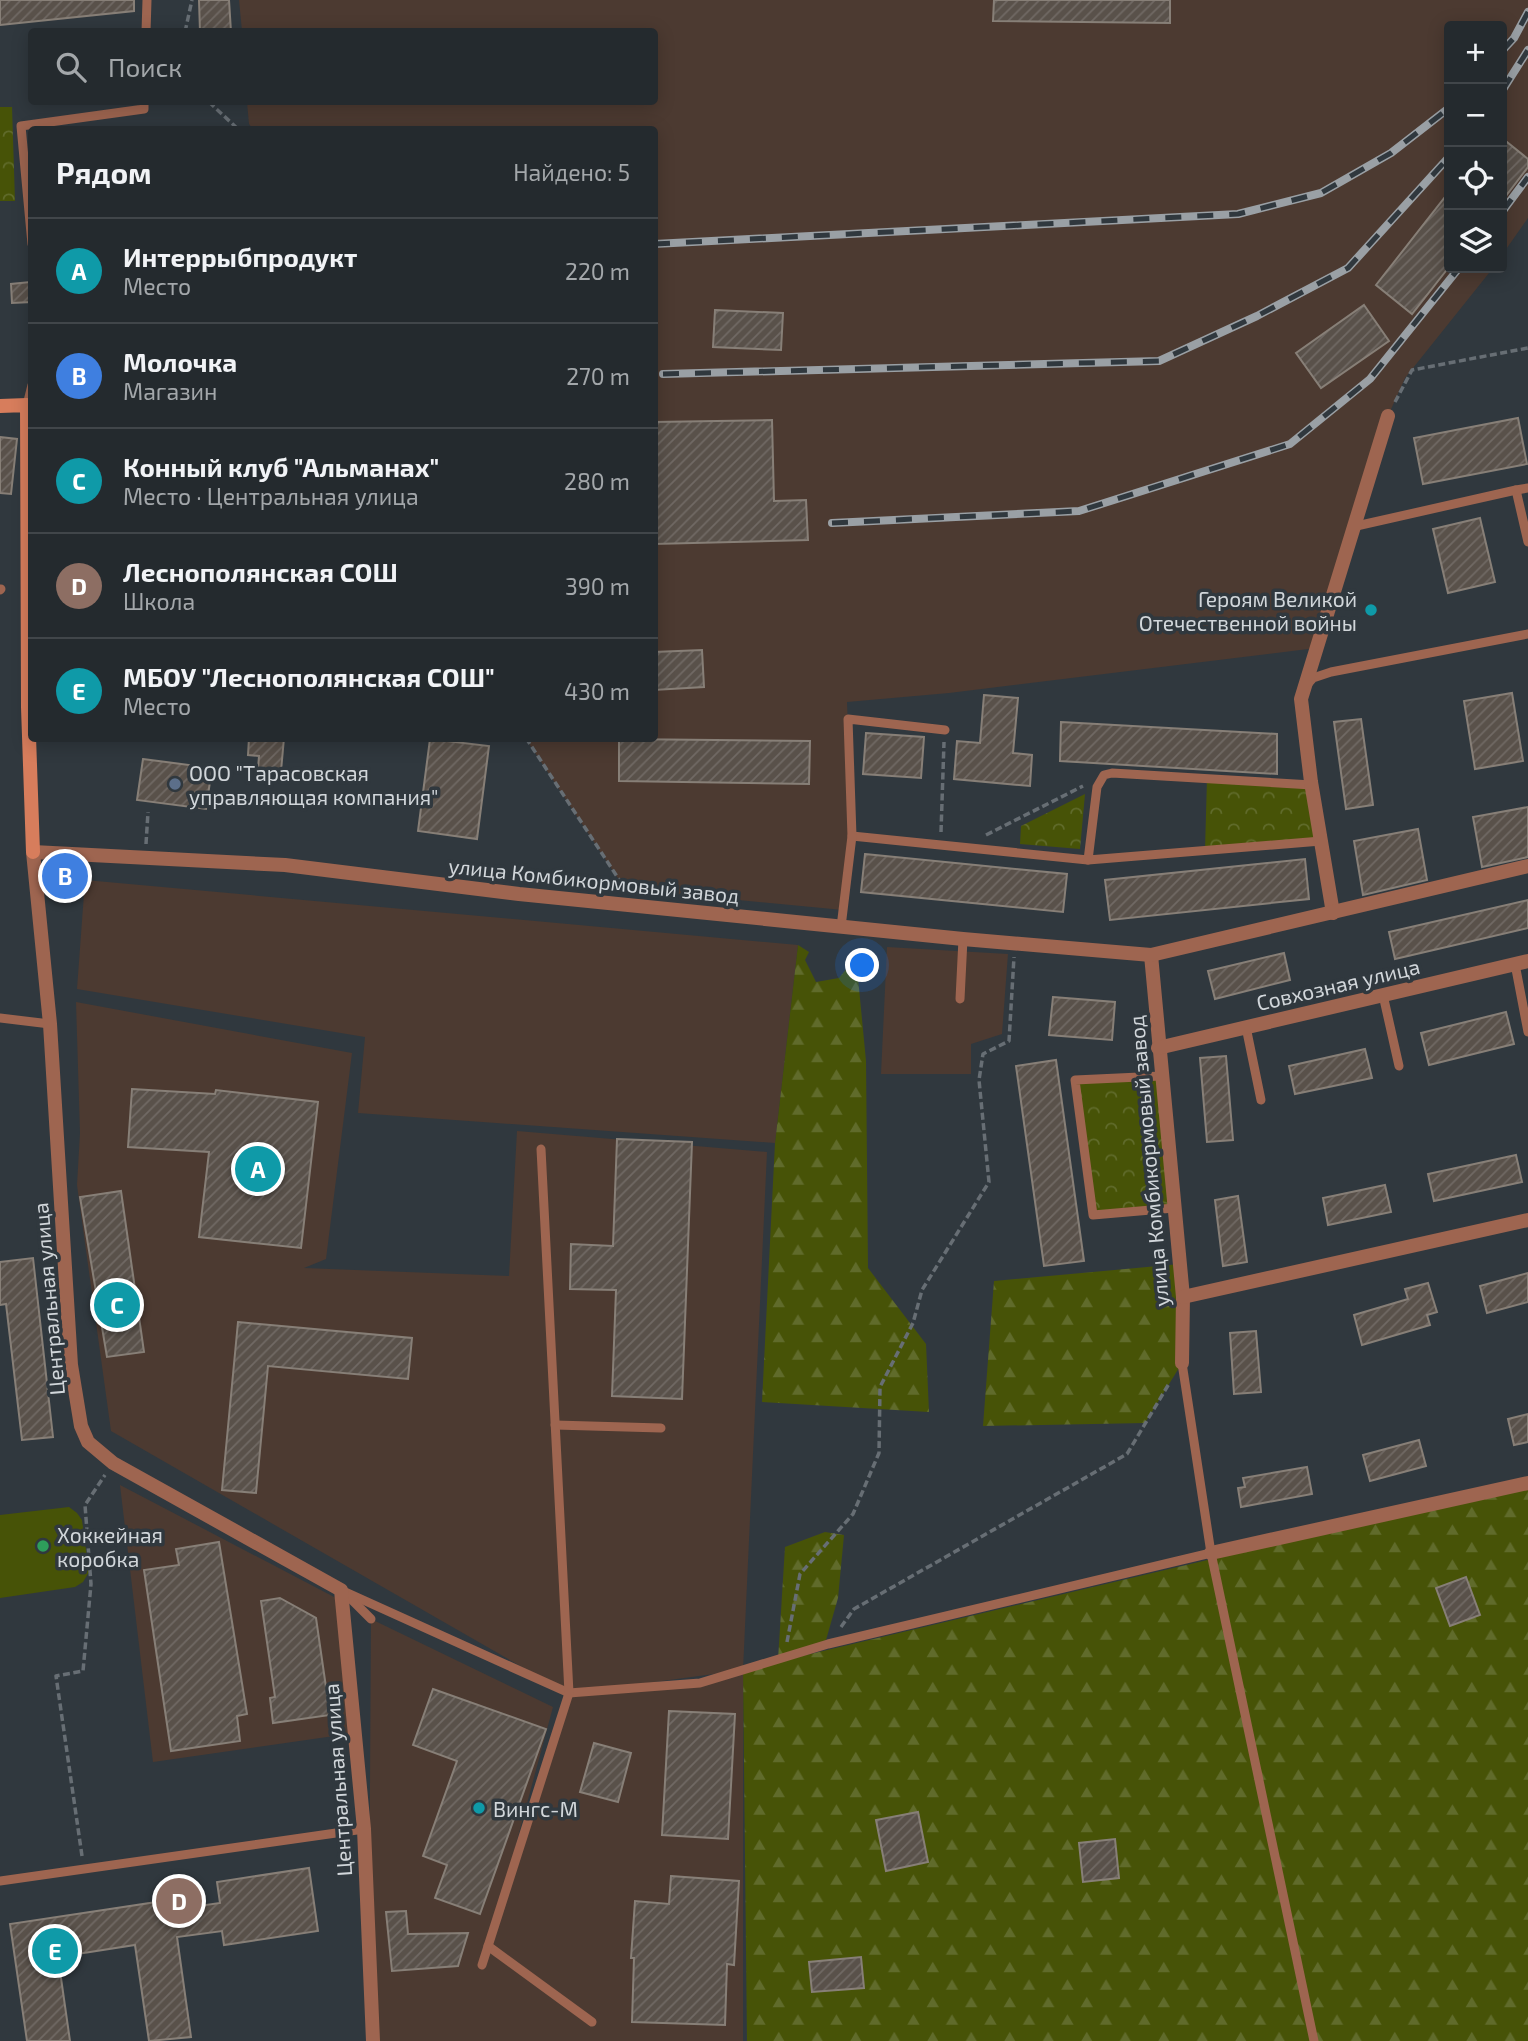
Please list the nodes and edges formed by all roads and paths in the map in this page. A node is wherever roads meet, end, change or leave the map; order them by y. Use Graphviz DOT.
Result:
graph roads {
  1 [pos="147,0"];
  2 [pos="192,0"];
  3 [pos="146,28"];
  4 [pos="186,28"];
  5 [pos="144,105"];
  6 [pos="212,105"];
  7 [pos="235,126"];
  8 [pos="28,201"];
  9 [pos="1528,348"];
  10 [pos="28,405"];
  11 [pos="0,406"];
  12 [pos="1388,416"];
  13 [pos="1528,488"];
  14 [pos="1516,490"];
  15 [pos="1352,527"];
  16 [pos="1528,542"];
  17 [pos="1528,634"];
  18 [pos="1305,687"];
  19 [pos="945,730"];
  20 [pos="29,742"];
  21 [pos="529,742"];
  22 [pos="1104,775"];
  23 [pos="1312,785"];
  24 [pos="148,812"];
  25 [pos="852,836"];
  26 [pos="1321,841"];
  27 [pos="940,845"];
  28 [pos="963,847"];
  29 [pos="146,849"];
  30 [pos="33,852"];
  31 [pos="1088,860"];
  32 [pos="1528,866"];
  33 [pos="625,889"];
  34 [pos="1334,913"];
  35 [pos="841,927"];
  36 [pos="963,939"];
  37 [pos="1015,944"];
  38 [pos="1151,955"];
  39 [pos="1522,963"];
  40 [pos="1382,995"];
  41 [pos="960,999"];
  42 [pos="0,1018"];
  43 [pos="50,1024"];
  44 [pos="1246,1027"];
  45 [pos="1528,1032"];
  46 [pos="1158,1048"];
  47 [pos="1399,1066"];
  48 [pos="1161,1076"];
  49 [pos="1261,1100"];
  50 [pos="541,1149"];
  51 [pos="1174,1208"];
  52 [pos="1528,1220"];
  53 [pos="1183,1297"];
  54 [pos="1182,1363"];
  55 [pos="555,1425"];
  56 [pos="661,1428"];
  57 [pos="108,1471"];
  58 [pos="1528,1482"];
  59 [pos="1211,1553"];
  60 [pos="341,1590"];
  61 [pos="372,1619"];
  62 [pos="828,1644"];
  63 [pos="784,1658"];
  64 [pos="569,1693"];
  65 [pos="364,1829"];
  66 [pos="84,1869"];
  67 [pos="0,1881"];
  68 [pos="488,1945"];
  69 [pos="482,1965"];
  70 [pos="592,2022"];
  71 [pos="373,2041"];
  72 [pos="1314,2041"];
  1 -- 3 [label="lane"];
  2 -- 4 [label="path"];
  5 -- 8 [label="lane"];
  6 -- 7 [label="path"];
  9 -- 12 [label="path"];
  10 -- 11 [label="street"];
  12 -- 15 [label="street"];
  13 -- 14 [label="lane"];
  14 -- 15 [label="lane"];
  14 -- 16 [label="lane"];
  15 -- 18 [label="street"];
  17 -- 18 [label="lane"];
  18 -- 23 [label="street"];
  19 -- 25 [label="lane"];
  19 -- 27 [label="path"];
  20 -- 30 [label="street, Центральная улица"];
  21 -- 33 [label="path"];
  22 -- 23 [label="lane"];
  22 -- 28 [label="path"];
  22 -- 31 [label="lane"];
  23 -- 26 [label="street"];
  24 -- 29 [label="path"];
  25 -- 27 [label="lane"];
  25 -- 35 [label="lane"];
  26 -- 31 [label="lane"];
  26 -- 34 [label="street"];
  27 -- 28 [label="lane"];
  28 -- 31 [label="lane"];
  30 -- 35 [label="street, улица Комбикормовый завод"];
  30 -- 43 [label="street, Центральная улица"];
  32 -- 34 [label="street, улица Комбикормовый завод"];
  34 -- 38 [label="street, улица Комбикормовый завод"];
  35 -- 36 [label="street, улица Комбикормовый завод"];
  36 -- 37 [label="street, улица Комбикормовый завод"];
  36 -- 41 [label="lane"];
  37 -- 38 [label="street, улица Комбикормовый завод"];
  37 -- 63 [label="path"];
  38 -- 46 [label="street, улица Комбикормовый завод"];
  39 -- 40 [label="street, Совхозная улица"];
  39 -- 45 [label="lane"];
  40 -- 44 [label="street, Совхозная улица"];
  40 -- 47 [label="lane"];
  42 -- 43 [label="lane"];
  43 -- 60 [label="street, Центральная улица"];
  44 -- 46 [label="street, Совхозная улица"];
  44 -- 49 [label="lane"];
  46 -- 48 [label="street, улица Комбикормовый завод"];
  48 -- 51 [label="street, улица Комбикормовый завод"];
  48 -- 51 [label="lane"];
  50 -- 55 [label="lane"];
  51 -- 53 [label="street, улица Комбикормовый завод"];
  52 -- 53 [label="street"];
  53 -- 54 [label="street, улица Комбикормовый завод"];
  54 -- 59 [label="lane"];
  54 -- 62 [label="path"];
  55 -- 56 [label="lane"];
  55 -- 64 [label="lane"];
  57 -- 66 [label="path"];
  58 -- 59 [label="street"];
  59 -- 62 [label="lane"];
  59 -- 72 [label="lane"];
  60 -- 61 [label="lane"];
  60 -- 64 [label="lane"];
  60 -- 65 [label="street, Центральная улица"];
  62 -- 63 [label="lane"];
  63 -- 64 [label="lane"];
  64 -- 68 [label="lane"];
  65 -- 66 [label="lane"];
  65 -- 71 [label="street, Центральная улица"];
  66 -- 67 [label="lane"];
  68 -- 69 [label="lane"];
  68 -- 70 [label="lane"];
}
